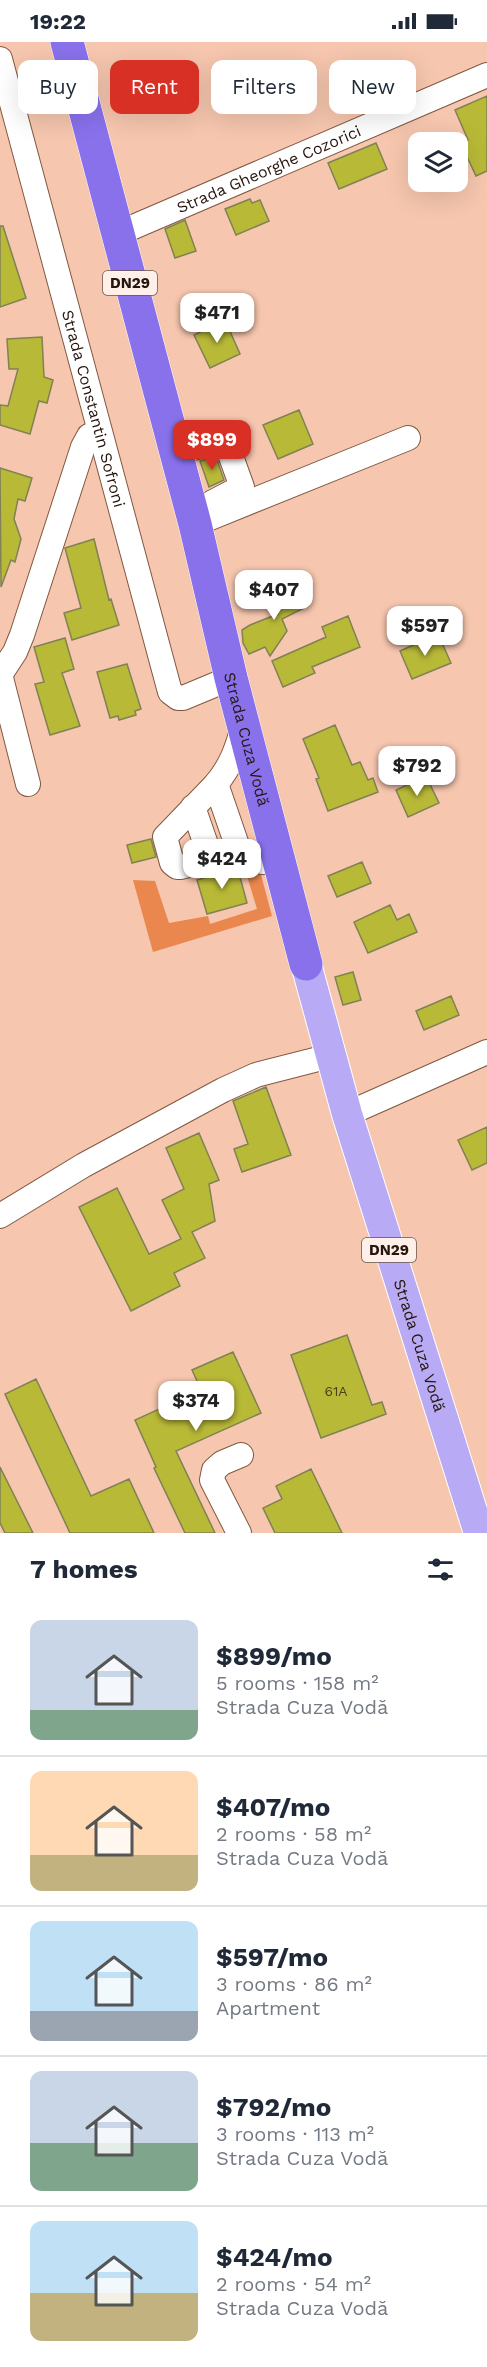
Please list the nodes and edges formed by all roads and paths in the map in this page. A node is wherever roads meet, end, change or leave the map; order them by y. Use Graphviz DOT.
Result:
graph roads {
  1 [pos="67,42"];
  2 [pos="0,59"];
  3 [pos="487,75"];
  4 [pos="117,234"];
  5 [pos="99,431"];
  6 [pos="408,438"];
  7 [pos="176,452"];
  8 [pos="193,518"];
  9 [pos="0,675"];
  10 [pos="231,678"];
  11 [pos="243,727"];
  12 [pos="28,784"];
  13 [pos="199,801"];
  14 [pos="218,857"];
  15 [pos="280,860"];
  16 [pos="306,964"];
  17 [pos="487,1052"];
  18 [pos="330,1056"];
  19 [pos="346,1114"];
  20 [pos="0,1216"];
  21 [pos="241,1455"];
  22 [pos="239,1533"];
  23 [pos="479,1533"];
  1 -- 4 [label="highway, Strada Cuza Vodă / DN29"];
  2 -- 5 [label="street, Strada Constantin Sofroni"];
  3 -- 4 [label="street, Strada Gheorghe Cozorici"];
  4 -- 7 [label="highway, Strada Cuza Vodă / DN29"];
  5 -- 9 [label="street"];
  5 -- 10 [label="street, Strada Constantin Sofroni"];
  6 -- 8 [label="street"];
  7 -- 8 [label="highway, Strada Cuza Vodă / DN29"];
  7 -- 8 [label="street"];
  8 -- 10 [label="highway, Strada Cuza Vodă / DN29"];
  9 -- 12 [label="street"];
  10 -- 11 [label="highway, Strada Cuza Vodă / DN29"];
  11 -- 13 [label="street"];
  11 -- 15 [label="highway, Strada Cuza Vodă / DN29"];
  13 -- 14 [label="street"];
  13 -- 14 [label="street"];
  13 -- 14 [label="street"];
  14 -- 15 [label="street"];
  15 -- 16 [label="highway, Strada Cuza Vodă / DN29"];
  16 -- 18 [label="main road, Strada Cuza Vodă / DN29"];
  17 -- 19 [label="street"];
  18 -- 19 [label="main road, Strada Cuza Vodă / DN29"];
  18 -- 20 [label="street"];
  19 -- 23 [label="main road, Strada Cuza Vodă / DN29"];
  21 -- 22 [label="street"];
}
